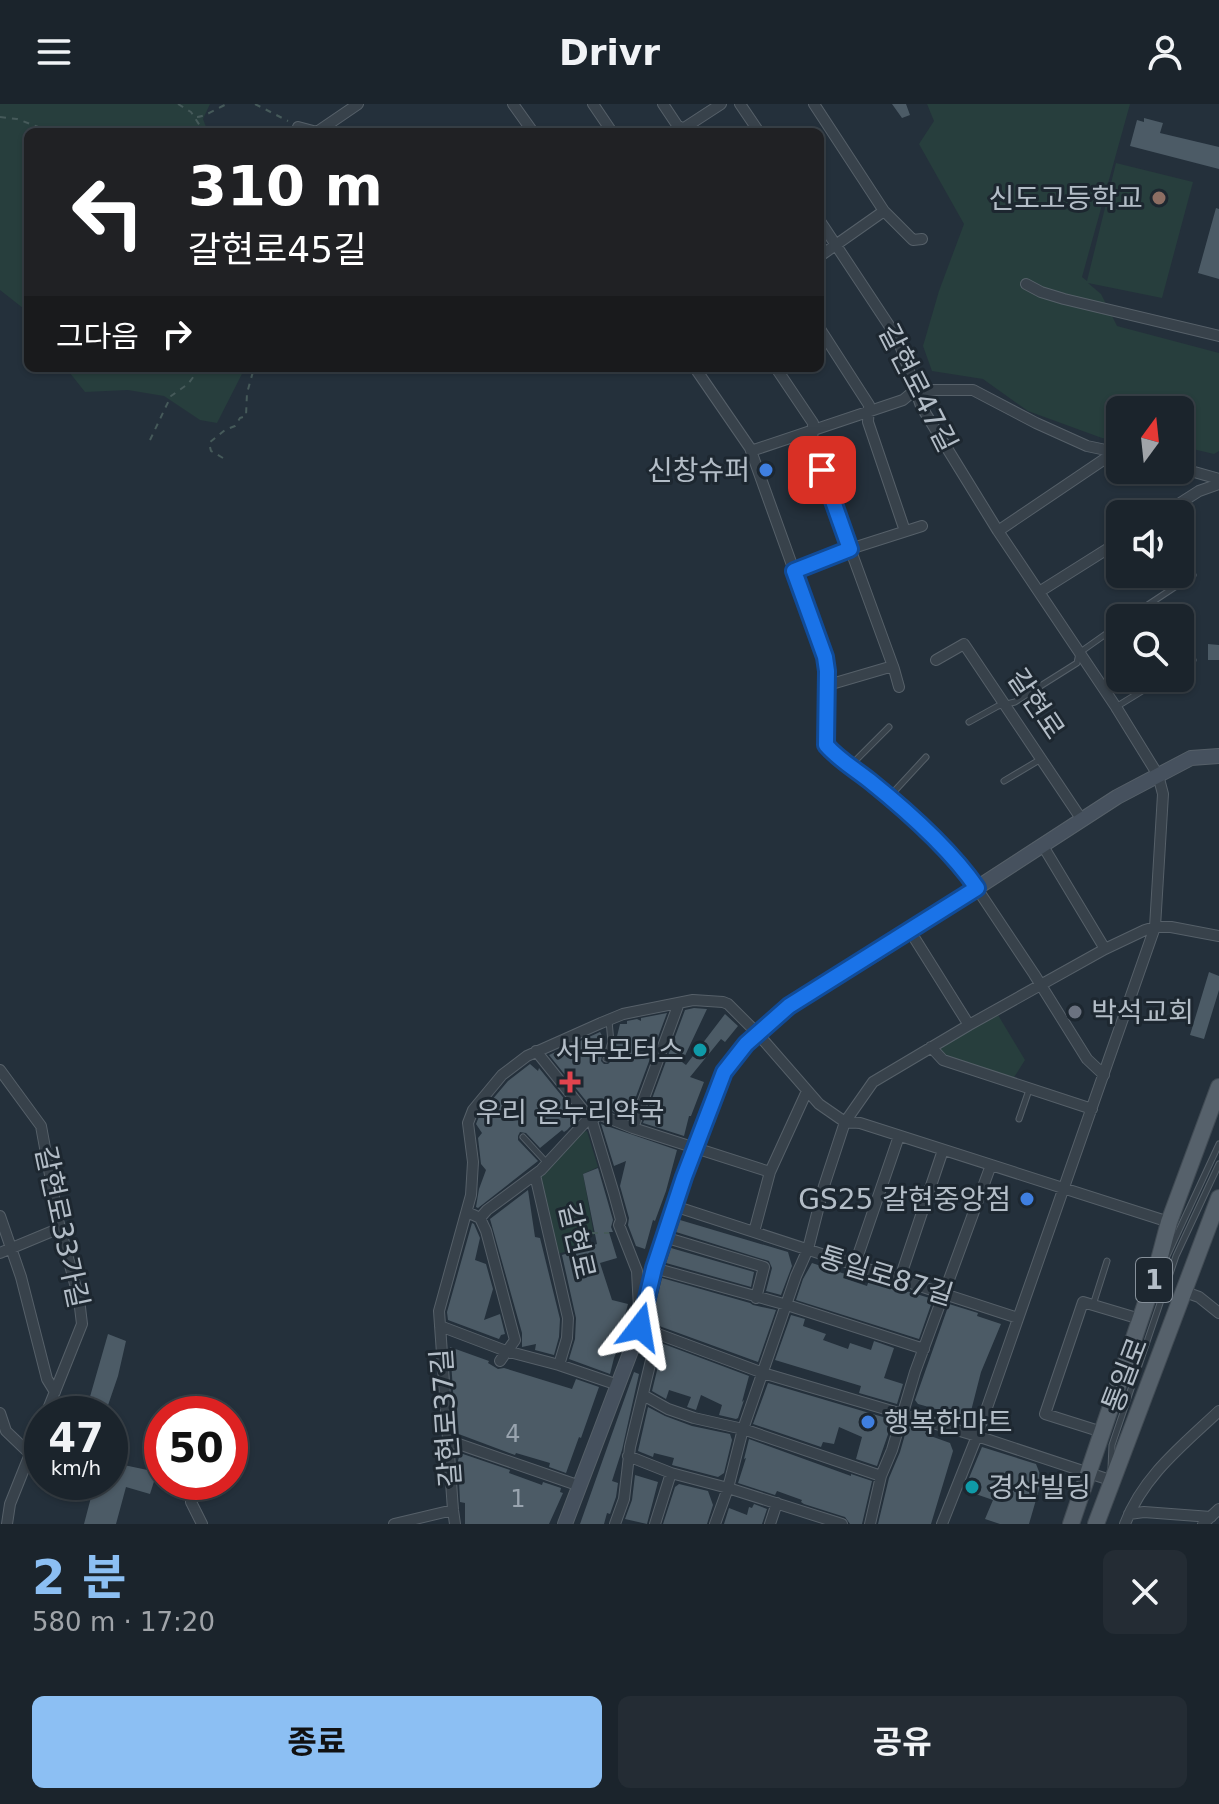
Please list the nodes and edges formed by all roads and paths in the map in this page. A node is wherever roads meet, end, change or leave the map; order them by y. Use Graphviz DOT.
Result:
graph roads {
  1 [pos="178,104"];
  2 [pos="227,104"];
  3 [pos="255,104"];
  4 [pos="358,104"];
  5 [pos="513,104"];
  6 [pos="593,104"];
  7 [pos="663,104"];
  8 [pos="721,104"];
  9 [pos="740,104"];
  10 [pos="814,104"];
  11 [pos="0,117"];
  12 [pos="196,117"];
  13 [pos="298,127"];
  14 [pos="41,128"];
  15 [pos="202,128"];
  16 [pos="302,128"];
  17 [pos="323,128"];
  18 [pos="530,128"];
  19 [pos="609,128"];
  20 [pos="680,128"];
  21 [pos="687,128"];
  22 [pos="756,128"];
  23 [pos="884,211"];
  24 [pos="824,227"];
  25 [pos="922,239"];
  26 [pos="836,245"];
  27 [pos="824,253"];
  28 [pos="1026,284"];
  29 [pos="824,335"];
  30 [pos="1219,336"];
  31 [pos="197,372"];
  32 [pos="253,372"];
  33 [pos="698,372"];
  34 [pos="779,372"];
  35 [pos="915,390"];
  36 [pos="868,411"];
  37 [pos="813,431"];
  38 [pos="150,440"];
  39 [pos="1106,450"];
  40 [pos="751,451"];
  41 [pos="223,458"];
  42 [pos="1106,460"];
  43 [pos="1194,473"];
  44 [pos="1219,481"];
  45 [pos="1185,500"];
  46 [pos="922,526"];
  47 [pos="905,531"];
  48 [pos="998,531"];
  49 [pos="850,549"];
  50 [pos="1106,550"];
  51 [pos="794,571"];
  52 [pos="1173,588"];
  53 [pos="1039,592"];
  54 [pos="1149,604"];
  55 [pos="1106,634"];
  56 [pos="1079,653"];
  57 [pos="936,660"];
  58 [pos="893,666"];
  59 [pos="827,682"];
  60 [pos="899,687"];
  61 [pos="1140,692"];
  62 [pos="1005,705"];
  63 [pos="1116,707"];
  64 [pos="969,722"];
  65 [pos="889,727"];
  66 [pos="1219,756"];
  67 [pos="926,757"];
  68 [pos="1041,759"];
  69 [pos="850,766"];
  70 [pos="1158,775"];
  71 [pos="1004,781"];
  72 [pos="889,797"];
  73 [pos="1082,820"];
  74 [pos="1043,846"];
  75 [pos="977,888"];
  76 [pos="1155,927"];
  77 [pos="910,931"];
  78 [pos="1219,936"];
  79 [pos="1105,949"];
  80 [pos="1041,985"];
  81 [pos="679,1003"];
  82 [pos="605,1021"];
  83 [pos="969,1025"];
  84 [pos="756,1032"];
  85 [pos="931,1047"];
  86 [pos="538,1051"];
  87 [pos="606,1059"];
  88 [pos="0,1070"];
  89 [pos="1104,1075"];
  90 [pos="1219,1087"];
  91 [pos="1030,1088"];
  92 [pos="807,1091"];
  93 [pos="1092,1109"];
  94 [pos="591,1119"];
  95 [pos="1019,1119"];
  96 [pos="845,1122"];
  97 [pos="633,1128"];
  98 [pos="899,1136"];
  99 [pos="523,1137"];
  100 [pos="1219,1144"];
  101 [pos="695,1148"];
  102 [pos="943,1150"];
  103 [pos="547,1164"];
  104 [pos="1219,1164"];
  105 [pos="991,1165"];
  106 [pos="770,1172"];
  107 [pos="535,1175"];
  108 [pos="1063,1189"];
  109 [pos="1219,1198"];
  110 [pos="674,1206"];
  111 [pos="467,1212"];
  112 [pos="0,1216"];
  113 [pos="480,1218"];
  114 [pos="1169,1222"];
  115 [pos="60,1228"];
  116 [pos="754,1232"];
  117 [pos="592,1233"];
  118 [pos="622,1234"];
  119 [pos="664,1237"];
  120 [pos="11,1248"];
  121 [pos="808,1249"];
  122 [pos="0,1253"];
  123 [pos="1107,1261"];
  124 [pos="855,1264"];
  125 [pos="654,1268"];
  126 [pos="900,1278"];
  127 [pos="1154,1279"];
  128 [pos="1185,1292"];
  129 [pos="944,1293"];
  130 [pos="756,1298"];
  131 [pos="787,1305"];
  132 [pos="1093,1305"];
  133 [pos="1219,1313"];
  134 [pos="1018,1318"];
  135 [pos="1140,1319"];
  136 [pos="440,1326"];
  137 [pos="640,1327"];
  138 [pos="924,1349"];
  139 [pos="503,1356"];
  140 [pos="559,1365"];
  141 [pos="763,1373"];
  142 [pos="618,1385"];
  143 [pos="55,1392"];
  144 [pos="643,1395"];
  145 [pos="53,1396"];
  146 [pos="1219,1411"];
  147 [pos="0,1413"];
  148 [pos="903,1415"];
  149 [pos="743,1429"];
  150 [pos="1102,1432"];
  151 [pos="977,1436"];
  152 [pos="447,1440"];
  153 [pos="24,1448"];
  154 [pos="628,1456"];
  155 [pos="24,1469"];
  156 [pos="671,1473"];
  157 [pos="1090,1473"];
  158 [pos="881,1476"];
  159 [pos="1113,1481"];
  160 [pos="580,1486"];
  161 [pos="728,1488"];
  162 [pos="192,1500"];
  163 [pos="777,1503"];
  164 [pos="453,1510"];
  165 [pos="1211,1517"];
  166 [pos="5,1519"];
  167 [pos="1127,1519"];
  168 [pos="817,1520"];
  169 [pos="202,1524"];
  170 [pos="394,1524"];
  171 [pos="455,1524"];
  172 [pos="565,1524"];
  173 [pos="615,1524"];
  174 [pos="655,1524"];
  175 [pos="715,1524"];
  176 [pos="770,1524"];
  177 [pos="842,1524"];
  178 [pos="870,1524"];
  179 [pos="942,1524"];
  180 [pos="1071,1524"];
  181 [pos="1096,1524"];
  1 -- 12 [label="path"];
  2 -- 12 [label="path"];
  3 -- 13 [label="path"];
  4 -- 17 [label="street"];
  5 -- 18 [label="street"];
  6 -- 19 [label="street"];
  7 -- 20 [label="street"];
  8 -- 21 [label="street"];
  9 -- 22 [label="street"];
  10 -- 23 [label="street"];
  11 -- 14 [label="path"];
  12 -- 15 [label="path"];
  13 -- 16 [label="street"];
  23 -- 25 [label="street"];
  23 -- 26 [label="street"];
  24 -- 26 [label="street, 갈현로47길"];
  26 -- 27 [label="street"];
  26 -- 35 [label="street, 갈현로47길"];
  28 -- 30 [label="street"];
  29 -- 36 [label="street"];
  31 -- 38 [label="path"];
  32 -- 41 [label="path"];
  33 -- 40 [label="street"];
  34 -- 37 [label="street"];
  35 -- 36 [label="street"];
  35 -- 39 [label="street"];
  35 -- 48 [label="street, 갈현로47길"];
  36 -- 37 [label="street"];
  36 -- 47 [label="street"];
  37 -- 40 [label="street"];
  37 -- 49 [label="street"];
  40 -- 51 [label="street"];
  42 -- 48 [label="street"];
  43 -- 44 [label="street"];
  44 -- 45 [label="street"];
  46 -- 47 [label="street"];
  47 -- 49 [label="street"];
  48 -- 53 [label="street, 갈현로47길"];
  49 -- 51 [label="street"];
  49 -- 58 [label="street"];
  50 -- 53 [label="street"];
  51 -- 59 [label="street"];
  52 -- 54 [label="lane"];
  53 -- 56 [label="street, 갈현로47길"];
  55 -- 56 [label="lane"];
  56 -- 62 [label="lane"];
  56 -- 63 [label="street, 갈현로47길"];
  57 -- 62 [label="street, 갈현로"];
  58 -- 59 [label="street"];
  58 -- 60 [label="street"];
  59 -- 69 [label="street"];
  61 -- 63 [label="lane"];
  62 -- 64 [label="lane"];
  62 -- 68 [label="street, 갈현로"];
  63 -- 70 [label="street, 갈현로47길"];
  65 -- 69 [label="lane"];
  66 -- 70 [label="main road"];
  67 -- 72 [label="lane"];
  68 -- 71 [label="lane"];
  68 -- 73 [label="street, 갈현로"];
  69 -- 72 [label="street"];
  70 -- 73 [label="main road"];
  70 -- 76 [label="street"];
  72 -- 75 [label="street"];
  73 -- 74 [label="main road"];
  74 -- 75 [label="main road"];
  74 -- 79 [label="street"];
  75 -- 77 [label="main road"];
  75 -- 80 [label="street"];
  76 -- 78 [label="street"];
  76 -- 79 [label="street"];
  76 -- 89 [label="street"];
  77 -- 83 [label="street"];
  77 -- 84 [label="main road"];
  79 -- 80 [label="street"];
  80 -- 83 [label="street"];
  80 -- 89 [label="street"];
  81 -- 82 [label="street"];
  81 -- 84 [label="street"];
  81 -- 97 [label="street"];
  82 -- 86 [label="street"];
  82 -- 87 [label="lane"];
  83 -- 85 [label="street"];
  84 -- 92 [label="street"];
  84 -- 101 [label="main road"];
  85 -- 91 [label="street"];
  85 -- 96 [label="street"];
  86 -- 94 [label="street"];
  86 -- 111 [label="street, 갈현로37길"];
  88 -- 115 [label="street, 갈현로33가길"];
  89 -- 93 [label="street"];
  90 -- 114 [label="main road, 통일로 / 1"];
  91 -- 93 [label="street"];
  91 -- 95 [label="lane"];
  92 -- 96 [label="street"];
  92 -- 106 [label="street"];
  93 -- 108 [label="street"];
  94 -- 97 [label="street"];
  94 -- 103 [label="street"];
  94 -- 118 [label="street"];
  96 -- 98 [label="street"];
  96 -- 121 [label="street"];
  97 -- 101 [label="street"];
  98 -- 102 [label="street"];
  98 -- 124 [label="street"];
  99 -- 103 [label="lane"];
  100 -- 127 [label="lane"];
  101 -- 106 [label="street"];
  101 -- 110 [label="main road"];
  102 -- 105 [label="street"];
  102 -- 126 [label="street"];
  103 -- 107 [label="street"];
  104 -- 159 [label="lane"];
  105 -- 108 [label="street"];
  105 -- 129 [label="street"];
  106 -- 116 [label="street"];
  107 -- 113 [label="street"];
  107 -- 140 [label="street, 갈현로"];
  108 -- 114 [label="street"];
  108 -- 134 [label="street"];
  109 -- 128 [label="main road, 통일로 / 1"];
  110 -- 116 [label="street"];
  110 -- 119 [label="main road"];
  111 -- 113 [label="street"];
  111 -- 136 [label="street, 갈현로37길"];
  112 -- 120 [label="street, 갈현로33가길"];
  113 -- 139 [label="street"];
  114 -- 127 [label="main road, 통일로 / 1"];
  115 -- 120 [label="street"];
  115 -- 143 [label="street, 갈현로33가길"];
  116 -- 121 [label="street"];
  117 -- 118 [label="path"];
  118 -- 137 [label="street"];
  119 -- 125 [label="main road"];
  119 -- 130 [label="street"];
  120 -- 122 [label="street"];
  120 -- 143 [label="street, 갈현로33가길"];
  121 -- 124 [label="street, 통일로87길"];
  121 -- 131 [label="street, 통일로87길"];
  123 -- 132 [label="lane"];
  124 -- 126 [label="street, 통일로87길"];
  125 -- 130 [label="street"];
  125 -- 137 [label="main road"];
  126 -- 129 [label="street, 통일로87길"];
  127 -- 135 [label="main road, 통일로 / 1"];
  128 -- 133 [label="street"];
  128 -- 159 [label="main road, 통일로 / 1"];
  129 -- 134 [label="street, 통일로87길"];
  129 -- 138 [label="street"];
  130 -- 131 [label="street"];
  131 -- 138 [label="street, 통일로87길"];
  131 -- 141 [label="street, 통일로87길"];
  132 -- 135 [label="street, 통일로"];
  132 -- 150 [label="street, 통일로"];
  134 -- 151 [label="street"];
  135 -- 150 [label="main road, 통일로 / 1"];
  136 -- 139 [label="street, 갈현로37길"];
  136 -- 152 [label="street, 갈현로37길"];
  137 -- 141 [label="street"];
  137 -- 142 [label="main road"];
  137 -- 144 [label="street"];
  138 -- 148 [label="street"];
  139 -- 140 [label="street"];
  140 -- 142 [label="street"];
  141 -- 148 [label="street"];
  141 -- 149 [label="street, 통일로87길"];
  142 -- 160 [label="main road"];
  143 -- 145 [label="street, 갈현로33가길"];
  144 -- 149 [label="street"];
  144 -- 154 [label="street"];
  146 -- 167 [label="street"];
  147 -- 153 [label="street"];
  148 -- 151 [label="street"];
  148 -- 158 [label="street"];
  149 -- 158 [label="street"];
  149 -- 161 [label="street, 통일로87길"];
  150 -- 157 [label="main road, 통일로 / 1"];
  151 -- 157 [label="street"];
  151 -- 179 [label="street"];
  152 -- 160 [label="street"];
  152 -- 164 [label="street, 갈현로37길"];
  154 -- 156 [label="street"];
  154 -- 173 [label="street"];
  155 -- 166 [label="street"];
  156 -- 161 [label="street"];
  156 -- 174 [label="street"];
  157 -- 159 [label="street"];
  157 -- 180 [label="main road, 통일로 / 1"];
  158 -- 178 [label="street"];
  159 -- 181 [label="main road, 통일로 / 1"];
  160 -- 172 [label="main road"];
  161 -- 163 [label="street"];
  161 -- 175 [label="street, 통일로87길"];
  162 -- 169 [label="street"];
  163 -- 168 [label="street"];
  163 -- 176 [label="street"];
  164 -- 170 [label="street, 갈현로37길"];
  164 -- 171 [label="street, 갈현로37길"];
  165 -- 167 [label="street"];
  168 -- 177 [label="street"];
}
